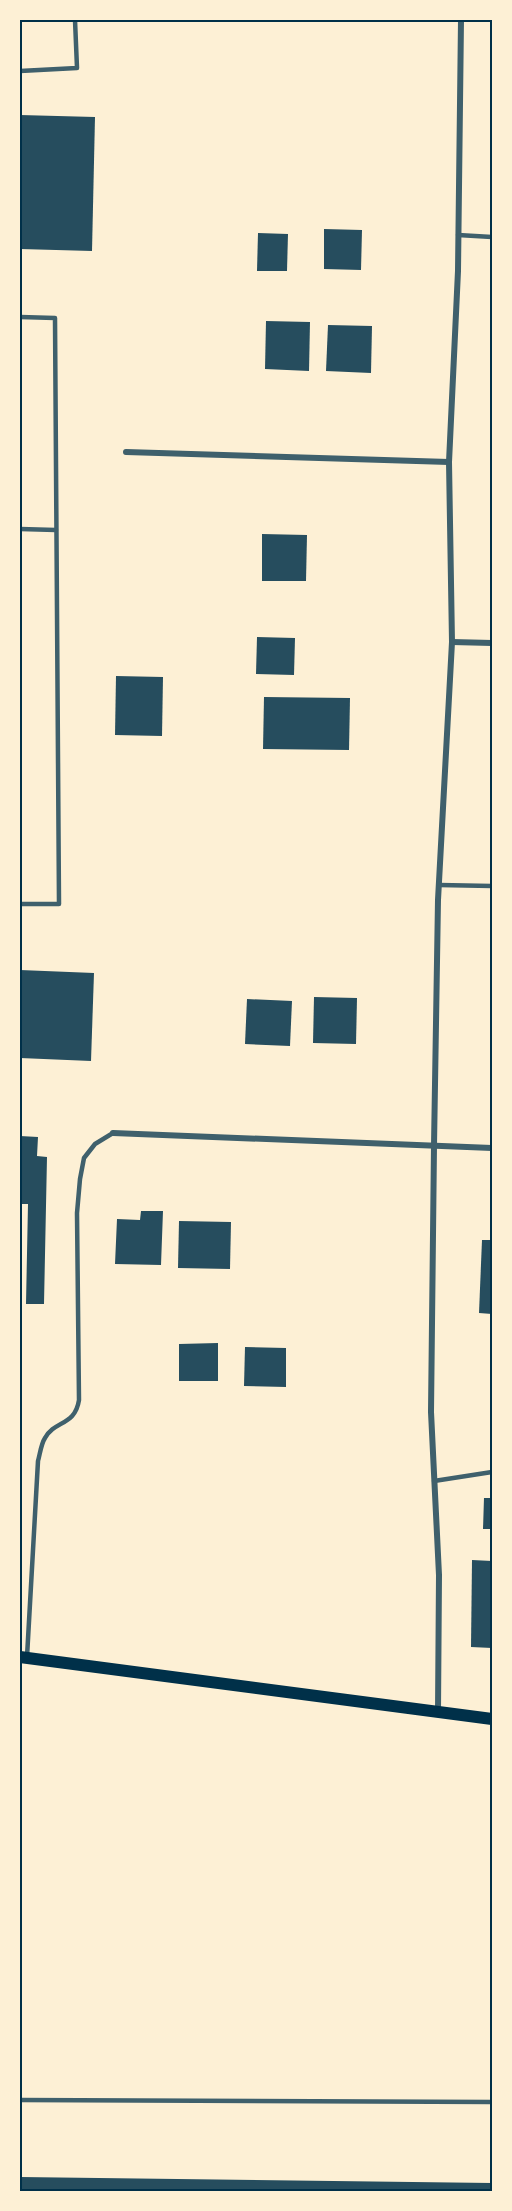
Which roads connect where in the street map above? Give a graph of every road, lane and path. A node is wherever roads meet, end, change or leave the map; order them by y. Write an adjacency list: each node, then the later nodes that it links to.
1 (75, 20): 3 (lane)
2 (461, 20): 4 (street)
3 (20, 70)
4 (458, 235): 5 (lane); 8 (street)
5 (492, 237)
6 (20, 317): 10 (lane)
7 (126, 452): 8 (street)
8 (449, 462): 11 (street)
9 (20, 528): 10 (lane)
10 (56, 530): 15 (lane)
11 (452, 642): 12 (street); 13 (street)
12 (492, 643)
13 (439, 885): 14 (lane); 17 (street)
14 (492, 886)
15 (20, 904)
16 (113, 1133): 17 (street); 21 (lane)
17 (434, 1146): 18 (street); 20 (street)
18 (492, 1148)
19 (492, 1472): 20 (lane)
20 (434, 1481): 22 (street)
21 (23, 1658): 22 (main road)
22 (438, 1711): 23 (main road)
23 (492, 1719)
24 (20, 2100): 25 (lane)
25 (492, 2102)

